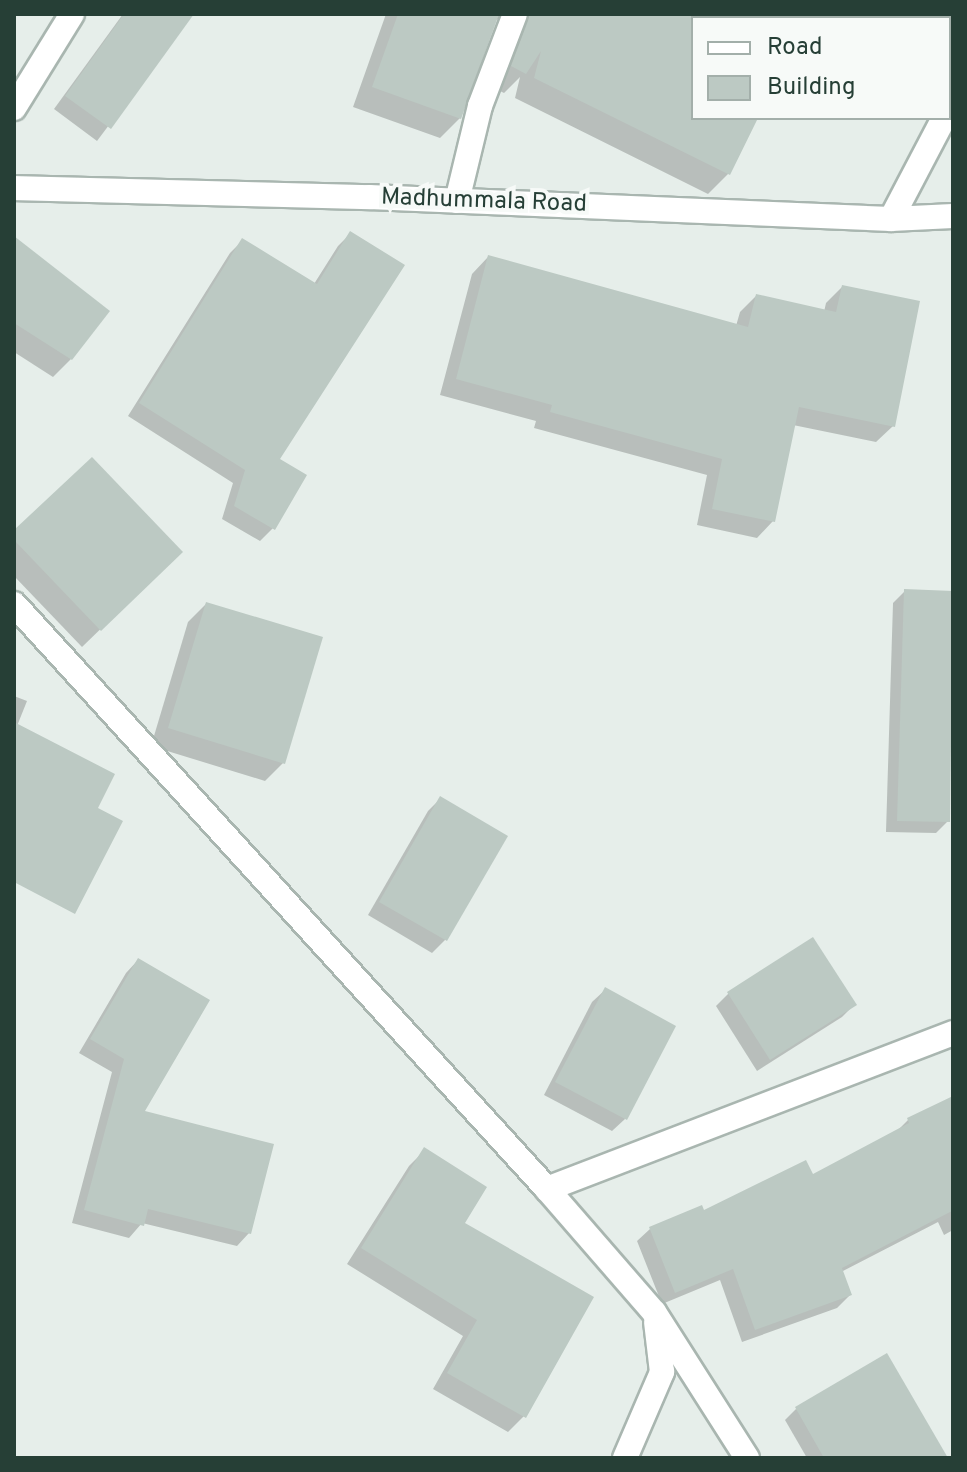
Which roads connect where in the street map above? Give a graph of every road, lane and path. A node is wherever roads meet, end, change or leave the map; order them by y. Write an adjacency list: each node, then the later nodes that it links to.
1 (72, 14): 3 (street)
2 (515, 14): 6 (street)
3 (14, 108)
4 (943, 120): 8 (street)
5 (14, 188): 6 (street, Madhummala Road)
6 (457, 201): 8 (street, Madhummala Road)
7 (953, 216): 8 (street, Madhummala Road)
8 (891, 219)
9 (14, 604): 11 (street)
10 (953, 1033): 11 (street)
11 (547, 1189): 12 (street)
12 (654, 1312): 13 (street); 14 (street)
13 (625, 1458)
14 (747, 1458)

